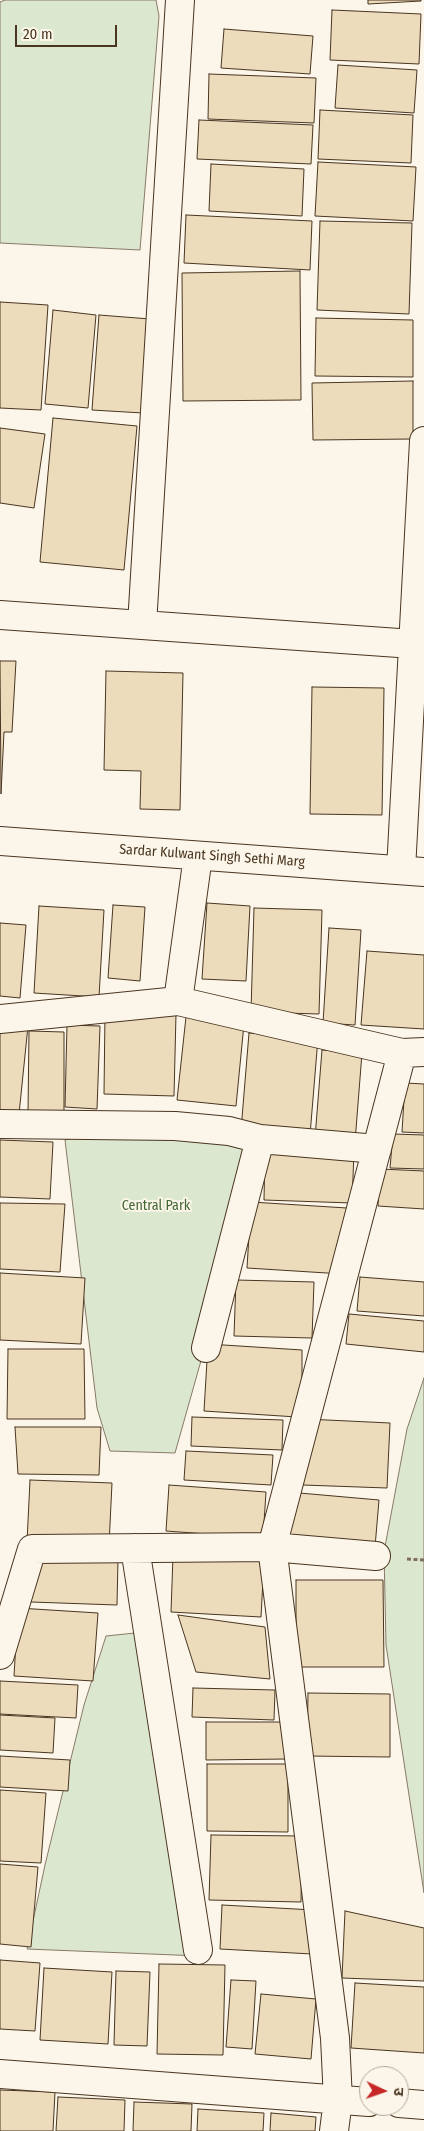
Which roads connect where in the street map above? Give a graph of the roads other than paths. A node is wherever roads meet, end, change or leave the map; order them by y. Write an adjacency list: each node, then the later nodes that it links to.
1 (180, 0): 4 (street)
2 (424, 441): 5 (street)
3 (0, 615): 4 (street)
4 (142, 625): 5 (street)
5 (413, 644): 8 (street)
6 (0, 841): 7 (street, Sardar Kulwant Singh Sethi Marg)
7 (198, 856): 8 (street, Sardar Kulwant Singh Sethi Marg); 9 (street)
8 (413, 871)
9 (178, 1001): 10 (street); 11 (street)
10 (0, 1019)
11 (413, 1052): 14 (street)
12 (0, 1124): 13 (street)
13 (260, 1139): 14 (street); 15 (street)
14 (377, 1149): 16 (street)
15 (206, 1348)
16 (272, 1547): 17 (street); 18 (street); 22 (street)
17 (135, 1548): 19 (street); 20 (street)
18 (376, 1556)
19 (0, 1656)
20 (198, 1950)
21 (0, 2074): 22 (street)
22 (338, 2100): 23 (street); 26 (street)
23 (359, 2101)
24 (409, 2104): 25 (street)
25 (424, 2105)
26 (334, 2131)

